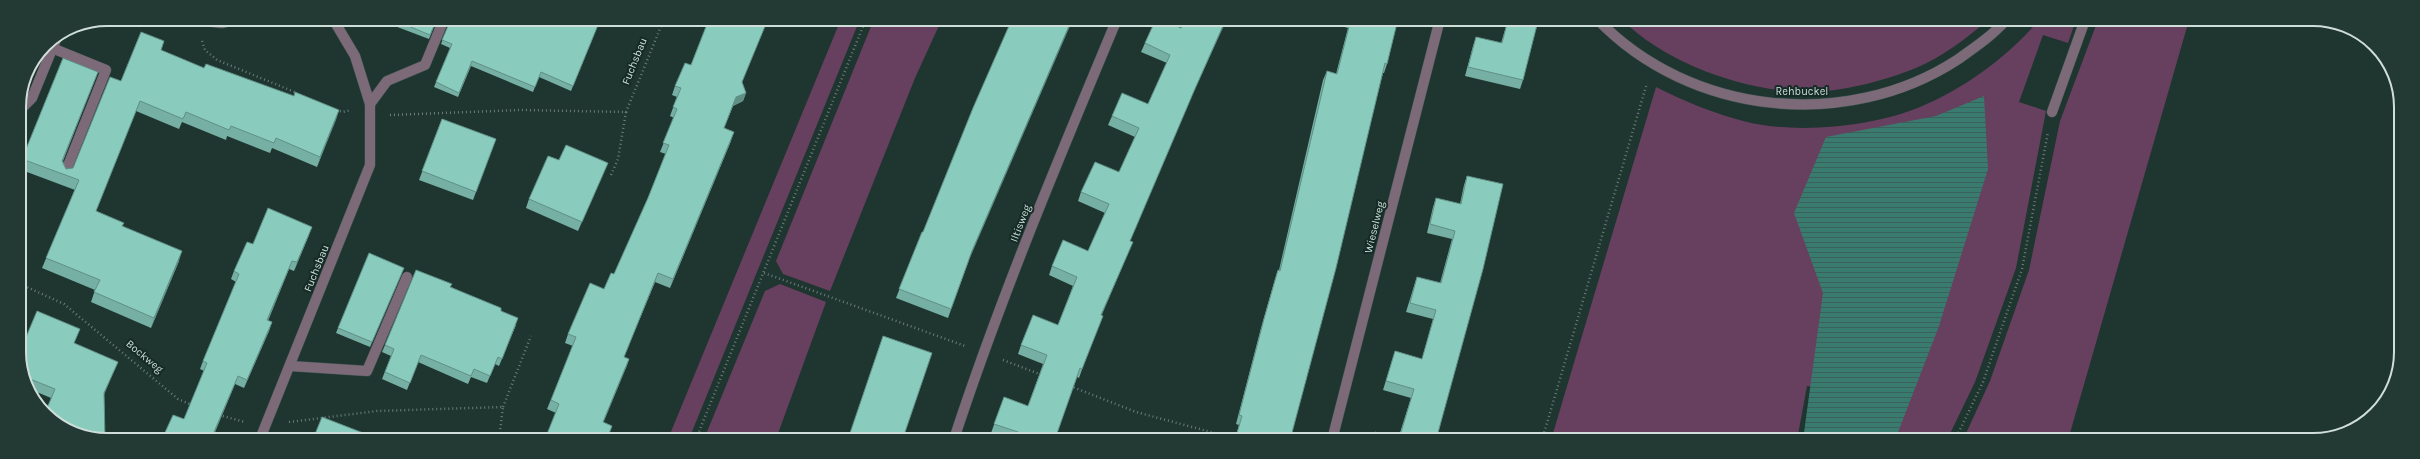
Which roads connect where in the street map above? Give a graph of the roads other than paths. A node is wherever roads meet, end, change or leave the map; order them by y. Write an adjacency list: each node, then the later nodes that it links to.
1 (337, 26): 10 (street, Fuchsbau)
2 (441, 26): 10 (street)
3 (1115, 26): 16 (street, Iltisweg)
4 (1438, 26): 17 (street, Wieselweg)
5 (1604, 26): 6 (street, Rehbuckel)
6 (1999, 26)
7 (2083, 26): 11 (street)
8 (52, 48): 9 (street); 12 (street)
9 (26, 104)
10 (370, 104): 14 (street, Fuchsbau)
11 (2052, 112)
12 (65, 172)
13 (407, 277): 14 (street)
14 (290, 366): 15 (street, Fuchsbau)
15 (262, 433)
16 (956, 433)
17 (1334, 433)

